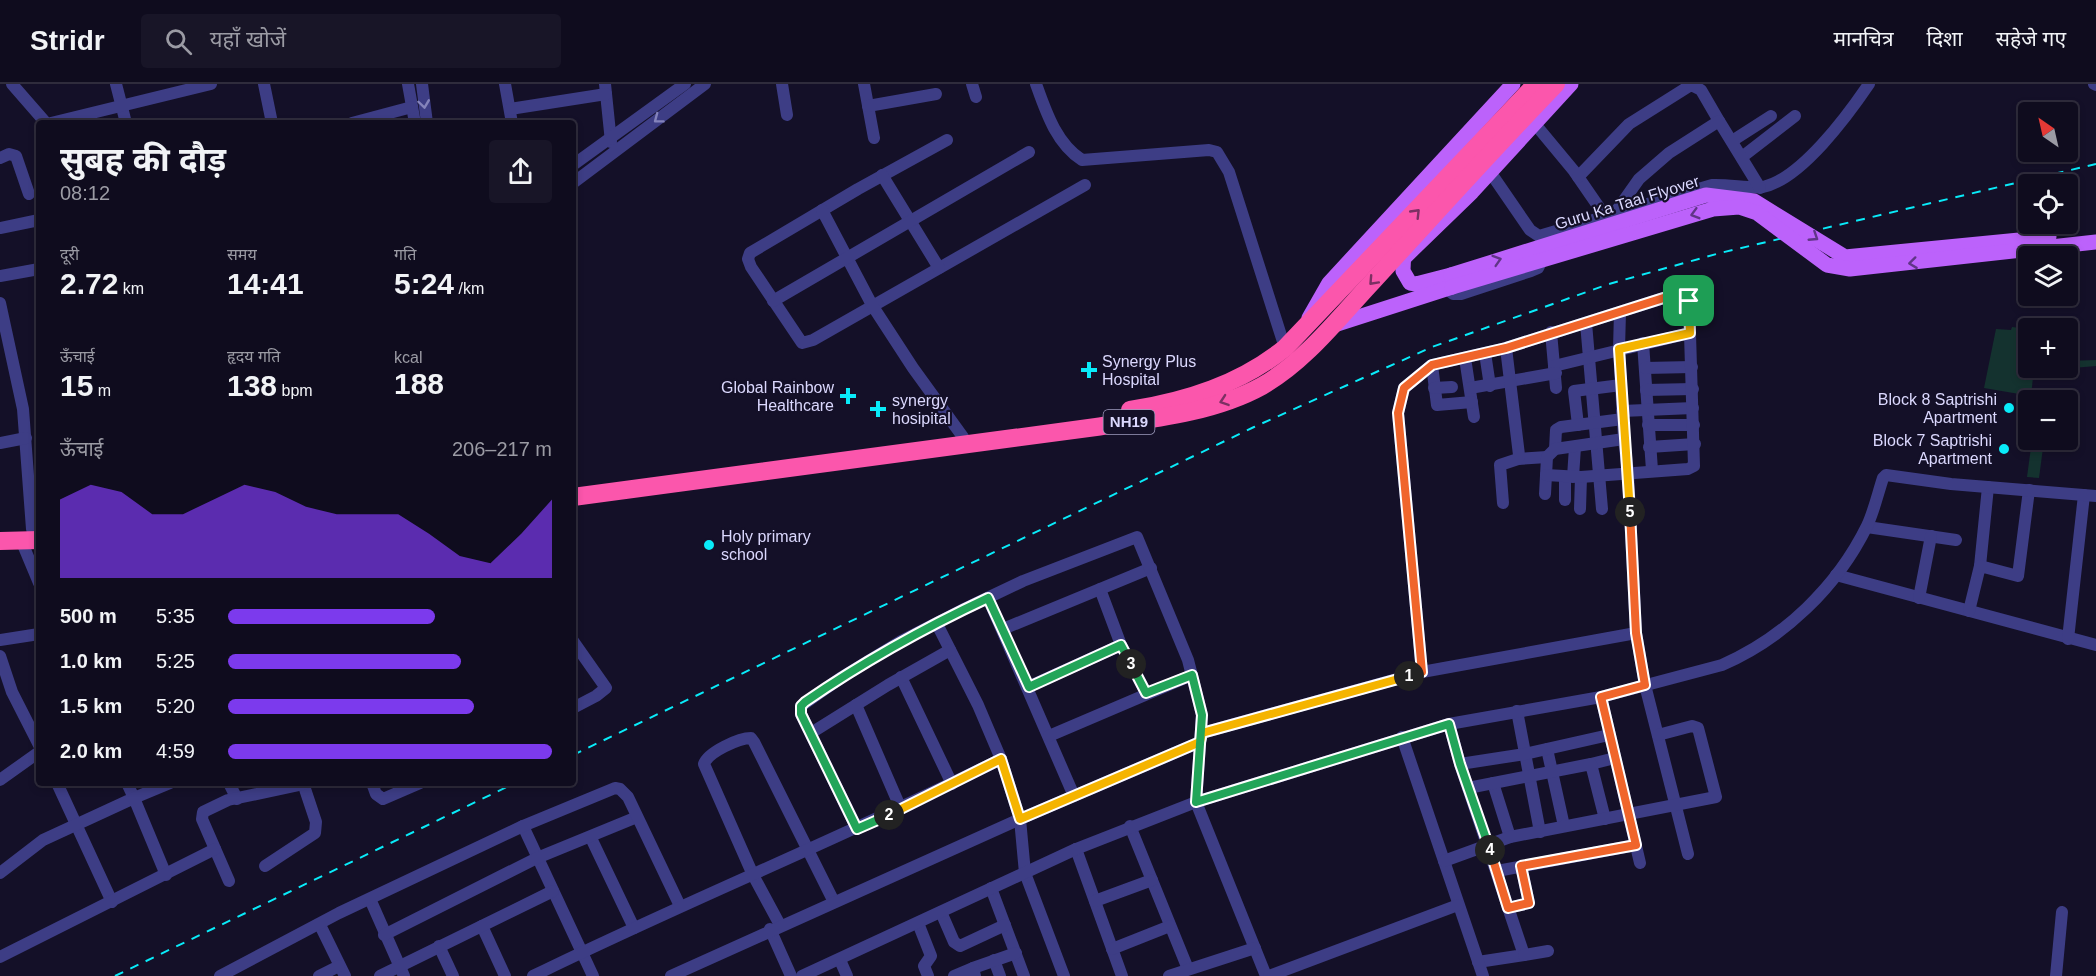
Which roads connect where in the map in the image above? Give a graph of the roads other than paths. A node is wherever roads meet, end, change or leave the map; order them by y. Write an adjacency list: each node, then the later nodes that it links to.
1 (12, 84): 29 (street)
2 (116, 84): 23 (street)
3 (212, 84): 23 (street)
4 (264, 84): 32 (street)
5 (408, 84): 24 (street)
6 (422, 84): 35 (street, one-way to 35)
7 (505, 84): 25 (street)
8 (685, 84): 39 (street)
9 (782, 84): 26 (street)
10 (864, 84): 22 (street)
11 (972, 84): 21 (street)
12 (1036, 84): 78 (street)
13 (1513, 84): 45 (main road)
14 (1536, 84): 45 (highway, NH19)
15 (1556, 84): 45 (highway, NH19)
16 (1571, 84): 38 (main road)
17 (1869, 84): 53 (street)
18 (701, 85): 44 (street, one-way to 44)
19 (605, 89): 25 (street); 39 (street)
20 (936, 94): 22 (street)
21 (976, 97)
22 (868, 106): 40 (street)
23 (122, 107): 30 (street); 31 (street)
24 (412, 107): 33 (street); 34 (street)
25 (510, 109): 36 (street)
26 (787, 115)
27 (1771, 116): 42 (street)
28 (1795, 116): 46 (street)
29 (43, 120)
30 (64, 120)
31 (125, 120)
32 (271, 120)
33 (363, 120)
34 (414, 120)
35 (427, 120)
36 (512, 120)
37 (1719, 121): 42 (street); 50 (street); 56 (street)
38 (1535, 124): 45 (main road); 50 (street)
39 (611, 137): 44 (street); 48 (street)
40 (874, 138)
41 (947, 140): 49 (street)
42 (1732, 141): 46 (street)
43 (1029, 152): 57 (street)
44 (613, 154): 51 (street)
45 (1478, 156): 61 (street); 63 (highway, NH19); 78 (highway, NH19)
46 (1742, 157): 53 (street)
47 (0, 158): 54 (street)
48 (576, 163)
49 (882, 175): 55 (street); 57 (street)
50 (1578, 177): 56 (street)
51 (576, 181)
52 (1085, 185): 65 (street)
53 (1760, 188): 56 (street)
54 (29, 194)
55 (822, 210): 64 (street); 69 (street)
56 (1610, 215): 61 (street)
57 (910, 220): 64 (street); 65 (street)
58 (36, 221): 59 (street)
59 (0, 228)
60 (2096, 232): 63 (main road, Guru Ka Taal Flyover, one-way to 60, bridge)
61 (1539, 236): 68 (street)
62 (2096, 242): 68 (main road, Guru Ka Taal Flyover, one-way to 68, bridge)
63 (1404, 253): 74 (highway, NH19, one-way to 74)
64 (847, 258): 69 (street); 71 (street)
65 (939, 268): 71 (street)
66 (36, 270): 67 (street)
67 (0, 276)
68 (1449, 288): 74 (main road, Guru Ka Taal Flyover)
69 (773, 301): 71 (street)
70 (0, 303): 108 (street)
71 (872, 305): 107 (street)
72 (1620, 312): 73 (street); 76 (street); 80 (street)
73 (1586, 322): 75 (street); 82 (street)
74 (1334, 325): 127 (highway, NH19, one-way to 127)
75 (1551, 332): 79 (street); 87 (street)
76 (1690, 333): 77 (street); 85 (street)
77 (1643, 343): 80 (street); 86 (street)
78 (1285, 348): 107 (highway, NH19)
79 (1506, 348): 81 (street); 88 (street)
80 (1619, 349): 82 (street); 89 (street)
81 (1485, 353): 83 (street); 90 (street)
82 (1589, 357): 87 (street); 95 (street)
83 (1465, 358): 84 (street); 93 (street)
84 (1432, 365): 92 (street); 157 (street)
85 (1692, 367): 86 (street); 96 (street)
86 (1645, 368): 97 (street)
87 (1555, 370): 88 (street); 94 (street)
88 (1512, 382): 90 (street); 116 (street)
89 (1621, 385): 95 (street); 101 (street)
90 (1490, 386): 93 (street)
91 (1452, 387): 92 (street)
92 (1434, 388): 98 (street)
93 (1470, 388): 98 (street)
94 (1556, 388)
95 (1592, 389): 103 (street); 104 (street)
96 (1693, 389): 97 (street); 99 (street)
97 (1646, 390): 100 (street)
98 (1472, 402): 102 (street)
99 (1693, 408): 100 (street); 106 (street)
100 (1647, 410): 101 (street); 105 (street)
101 (1622, 415): 103 (street); 109 (street)
102 (1474, 417)
103 (1594, 423): 104 (street); 111 (street)
104 (1578, 425): 115 (street)
105 (1648, 425): 106 (street); 114 (street)
106 (1694, 425): 112 (street)
107 (963, 437): 123 (highway, NH19)
108 (26, 438): 110 (street); 134 (street)
109 (1624, 440): 111 (street); 118 (street)
110 (0, 443)
111 (1596, 444): 113 (street); 120 (street)
112 (1695, 444): 114 (street); 117 (street)
113 (1575, 447): 115 (street); 121 (street)
114 (1649, 447): 117 (street)
115 (1551, 453): 116 (street); 119 (street)
116 (1518, 459): 129 (street)
117 (1652, 470): 118 (street)
118 (1628, 473): 120 (street); 148 (street)
119 (1546, 475): 121 (street); 125 (street)
120 (1599, 475): 121 (street); 131 (street)
121 (1573, 477): 128 (street); 130 (street)
122 (1988, 487): 124 (street); 132 (street); 139 (street)
123 (576, 488)
124 (2029, 490): 126 (street); 139 (street)
125 (1545, 494)
126 (2090, 495): 151 (street)
127 (576, 497)
128 (1564, 500)
129 (1503, 503)
130 (1580, 509)
131 (1602, 509)
132 (1867, 527): 135 (street); 141 (street)
133 (0, 530): 134 (highway)
134 (33, 535): 137 (highway); 138 (street)
135 (1931, 536): 136 (street); 144 (street)
136 (1956, 540)
137 (0, 541)
138 (36, 560)
139 (1980, 566): 145 (street)
140 (1151, 568): 142 (street); 143 (street); 158 (street)
141 (1836, 575): 144 (street); 160 (street)
142 (1100, 589): 147 (street); 153 (street)
143 (988, 598): 146 (street); 147 (street)
144 (1920, 598): 145 (street)
145 (1969, 611): 151 (street)
146 (937, 624): 155 (street); 170 (street)
147 (1003, 629): 161 (street)
148 (1636, 633): 157 (street); 160 (street)
149 (36, 634): 150 (street)
150 (0, 639)
151 (2068, 639): 154 (street)
152 (576, 644): 167 (street)
153 (1121, 645): 161 (street); 163 (street)
154 (2096, 645)
155 (950, 650): 159 (street); 181 (street)
156 (0, 656): 162 (street)
157 (1422, 672): 175 (street)
158 (1192, 675): 163 (street); 175 (street)
159 (902, 677): 166 (street); 189 (street)
160 (1645, 685): 164 (street); 172 (street)
161 (1029, 687): 173 (street)
162 (12, 692): 165 (street); 176 (street)
163 (1146, 693): 173 (street)
164 (1601, 697): 168 (street); 171 (street)
165 (0, 700)
166 (856, 705): 170 (street); 205 (street)
167 (576, 706)
168 (1517, 711): 169 (street); 179 (street)
169 (1449, 724): 174 (street); 183 (street)
170 (811, 733): 214 (street)
171 (1609, 735): 177 (street); 180 (street)
172 (1658, 735): 204 (street); 204 (street)
173 (1049, 736): 200 (street)
174 (1402, 737): 203 (street); 225 (street)
175 (1201, 738): 200 (street); 203 (street)
176 (36, 739)
177 (1548, 749): 179 (street); 185 (street)
178 (36, 754): 187 (street)
179 (1524, 754): 183 (street); 186 (street)
180 (1615, 758): 184 (street); 206 (street)
181 (1001, 759): 189 (street); 208 (street)
182 (36, 764): 199 (street)
183 (1460, 764): 198 (street)
184 (1591, 764): 185 (street); 209 (street)
185 (1552, 772): 186 (street); 213 (street)
186 (1529, 777): 188 (street); 215 (street)
187 (0, 780)
188 (1493, 783): 198 (street); 216 (street)
189 (952, 784): 205 (street)
190 (58, 786): 210 (street)
191 (128, 786): 201 (street)
192 (163, 786): 201 (street)
193 (230, 786): 202 (street)
194 (294, 786): 202 (street)
195 (304, 786): 227 (street)
196 (373, 786): 197 (street)
197 (413, 786)
198 (1468, 788): 218 (street)
199 (0, 789)
200 (1074, 796): 208 (street)
201 (134, 798): 210 (street); 232 (street)
202 (237, 799): 220 (street)
203 (1196, 802): 212 (street); 256 (street)
204 (1676, 807): 206 (street); 223 (street)
205 (901, 809): 214 (street)
206 (1629, 815): 209 (street); 219 (street)
207 (638, 817): 211 (street); 217 (street); 243 (street)
208 (1020, 819): 231 (street); 241 (street)
209 (1605, 819): 213 (street)
210 (76, 824): 230 (street); 240 (street)
211 (523, 826): 224 (street); 238 (street)
212 (1130, 826): 221 (street); 234 (street)
213 (1564, 826): 215 (street)
214 (857, 829): 222 (street)
215 (1540, 832): 216 (street)
216 (1510, 837): 218 (street)
217 (591, 838): 224 (street); 253 (street)
218 (1488, 843): 225 (street); 229 (street)
219 (1636, 845): 226 (street); 228 (street)
220 (215, 849): 232 (street); 235 (street)
221 (1076, 849): 231 (street); 239 (street)
222 (807, 851): 233 (street); 233 (street); 241 (street)
223 (1688, 854)
224 (537, 858): 237 (street); 254 (street)
225 (1444, 861): 242 (street)
226 (1640, 863)
227 (265, 866)
228 (1521, 866): 229 (street); 244 (street)
229 (1497, 871): 244 (street)
230 (0, 873)
231 (1025, 873): 236 (street); 285 (street)
232 (166, 875): 240 (street)
233 (753, 875): 243 (street); 252 (street)
234 (1152, 880): 239 (street); 251 (street)
235 (229, 881)
236 (991, 888): 245 (street); 249 (street)
237 (553, 891): 250 (street); 259 (street)
238 (370, 899): 248 (street); 254 (street)
239 (1095, 901): 257 (street)
240 (112, 902): 262 (street)
241 (834, 902): 252 (street)
242 (1458, 905): 265 (street); 288 (street)
243 (680, 906): 253 (street)
244 (1508, 908): 261 (street)
245 (941, 912): 247 (street); 249 (street)
246 (2062, 912): 290 (street)
247 (918, 923): 263 (street); 281 (street)
248 (320, 925): 267 (street); 270 (street)
249 (1005, 925): 260 (street)
250 (483, 926): 255 (street); 274 (street)
251 (1170, 926): 257 (street); 266 (street)
252 (775, 927): 277 (street); 278 (street)
253 (634, 928): 259 (street)
254 (384, 935): 268 (street)
255 (438, 946): 268 (street); 273 (street)
256 (1255, 948): 266 (street); 288 (street)
257 (1112, 949): 286 (street)
258 (1548, 951): 261 (street)
259 (582, 952): 275 (street); 276 (street)
260 (1016, 953): 264 (street); 284 (street)
261 (1524, 955): 265 (street)
262 (0, 957)
263 (840, 960): 279 (street); 280 (street)
264 (994, 960): 269 (street); 283 (street)
265 (1478, 962): 289 (street)
266 (1188, 969): 287 (street)
267 (342, 971): 271 (street)
268 (401, 971): 272 (street)
269 (974, 972): 282 (street)
270 (220, 976)
271 (319, 976)
272 (380, 976)
273 (453, 976)
274 (505, 976)
275 (533, 976)
276 (593, 976)
277 (671, 976)
278 (791, 976)
279 (803, 976)
280 (847, 976)
281 (928, 976)
282 (954, 976)
283 (1000, 976)
284 (1024, 976)
285 (1064, 976)
286 (1122, 976)
287 (1169, 976)
288 (1268, 976)
289 (1483, 976)
290 (2056, 976)

